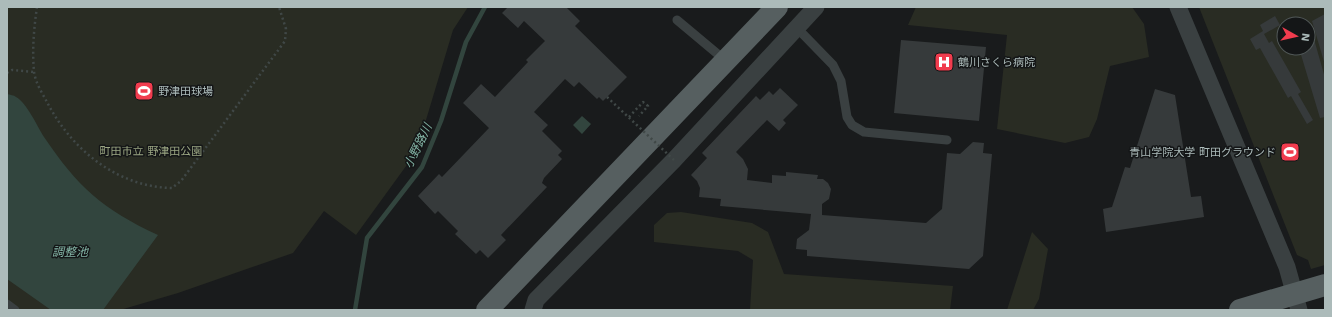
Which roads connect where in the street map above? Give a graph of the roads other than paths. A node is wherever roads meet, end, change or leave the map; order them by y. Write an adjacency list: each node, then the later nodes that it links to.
1 (777, 7): 6 (main road)
2 (816, 7): 5 (street)
3 (1179, 7): 9 (street)
4 (677, 20): 6 (lane)
5 (797, 28): 7 (lane); 13 (street)
6 (726, 61): 12 (main road)
7 (947, 140)
8 (1325, 285): 9 (main road)
9 (1297, 302): 14 (main road)
10 (7, 304): 11 (lane)
11 (15, 310)
12 (487, 310)
13 (533, 310)
14 (1240, 310)

